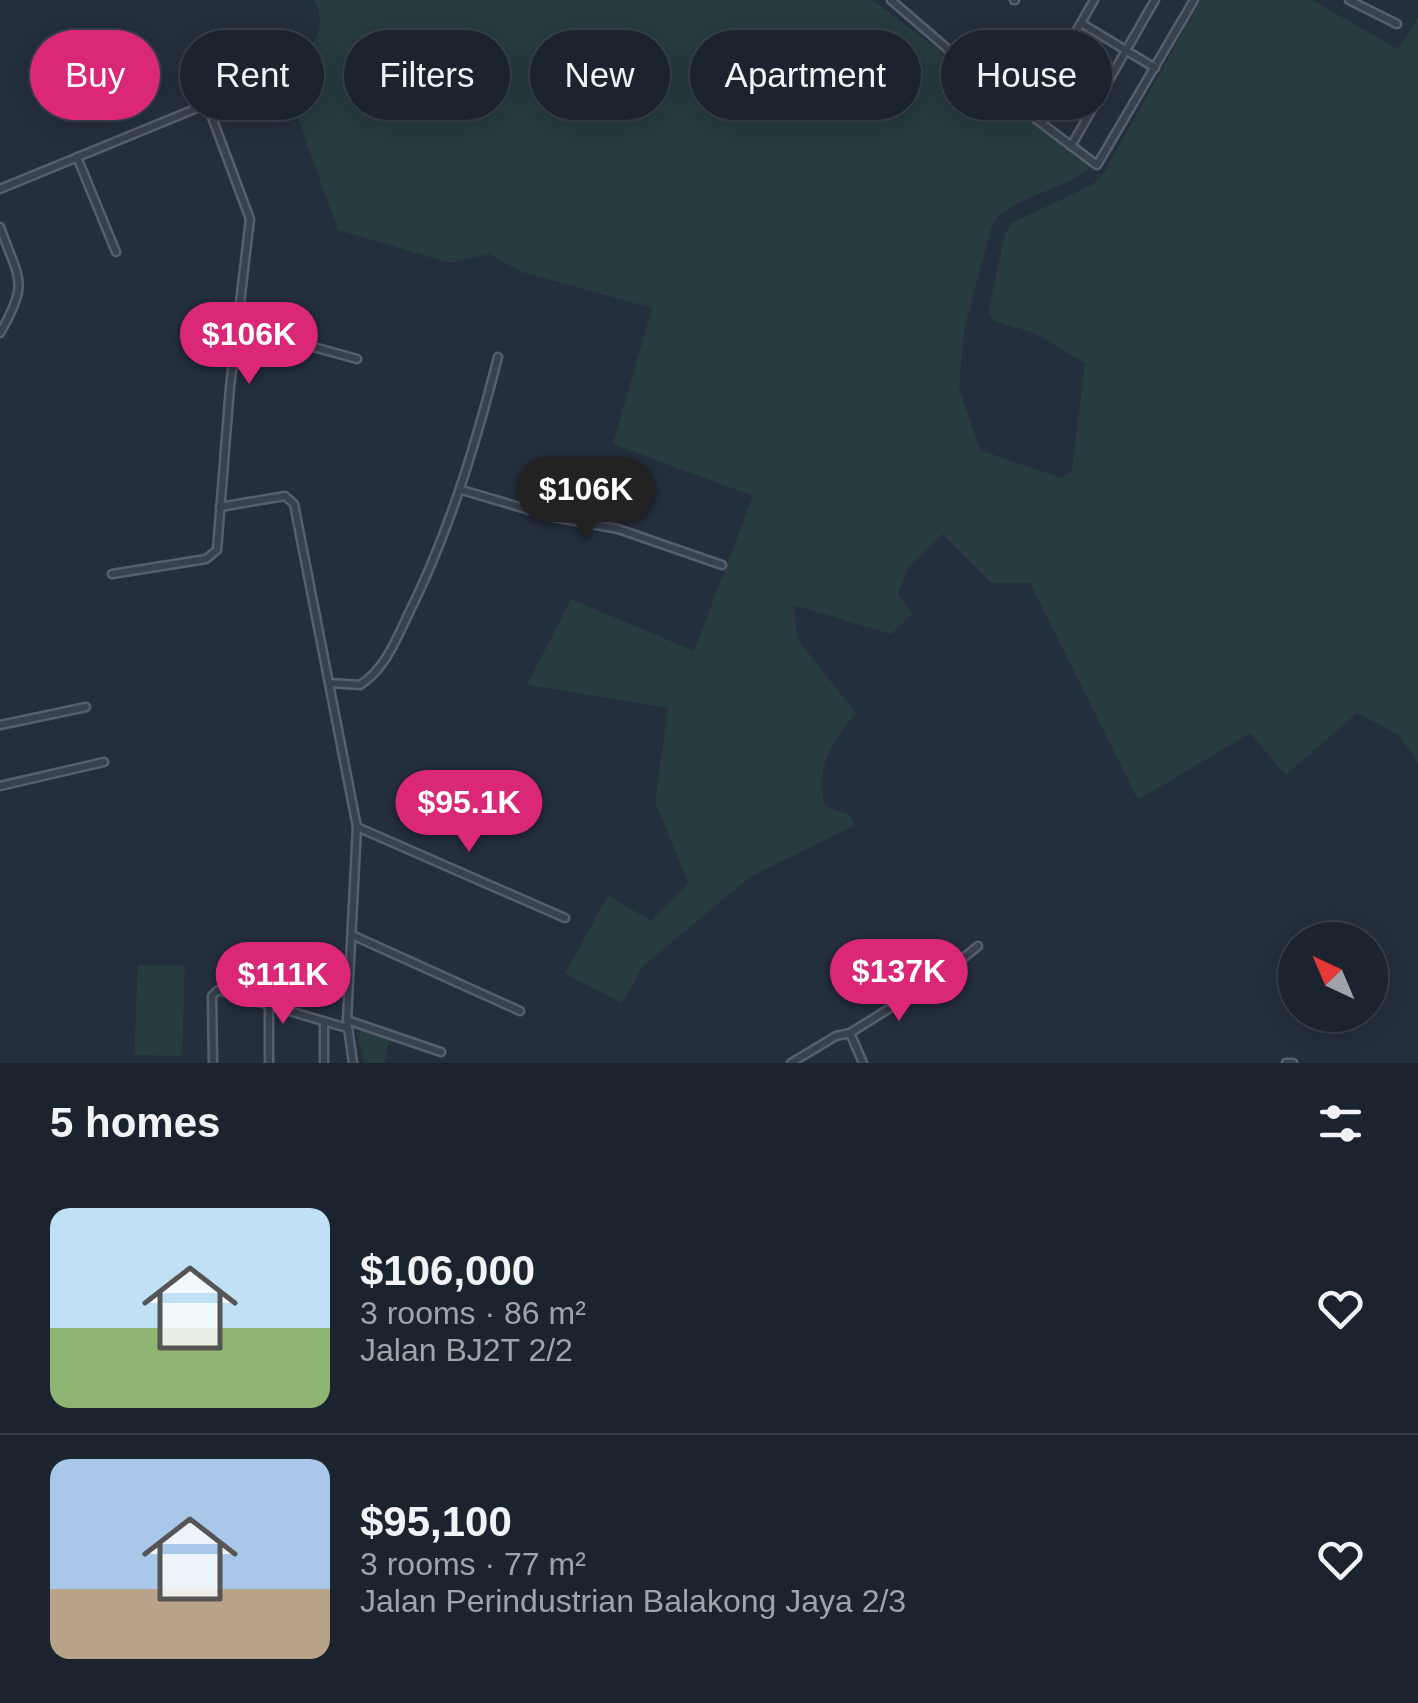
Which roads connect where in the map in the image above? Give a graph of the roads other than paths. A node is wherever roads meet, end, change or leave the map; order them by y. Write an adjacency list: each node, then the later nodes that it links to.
1 (1094, 0): 6 (street)
2 (1155, 0): 10 (street)
3 (1194, 0): 11 (street)
4 (1348, 0): 7 (street)
5 (892, 1): 9 (street)
6 (1081, 23): 8 (street); 10 (street)
7 (1397, 24)
8 (1077, 30)
9 (941, 43)
10 (1126, 50): 11 (street); 15 (street)
11 (1154, 68): 15 (street)
12 (180, 115): 16 (street)
13 (213, 120): 20 (street)
14 (1037, 120): 15 (street)
15 (1071, 146)
16 (77, 158): 17 (street); 19 (street)
17 (0, 189)
18 (0, 227): 21 (street)
19 (116, 252)
20 (238, 326): 23 (street); 25 (street)
21 (0, 333)
22 (498, 357): 24 (street)
23 (357, 358)
24 (462, 490): 26 (street); 28 (street)
25 (220, 507): 27 (street); 28 (street)
26 (722, 566)
27 (112, 574)
28 (329, 683): 33 (street)
29 (86, 707): 30 (street)
30 (0, 724)
31 (104, 762): 32 (street)
32 (0, 786)
33 (357, 827): 34 (street); 35 (street)
34 (565, 918)
35 (352, 935): 38 (street); 40 (street)
36 (978, 946): 41 (street)
37 (269, 1004): 39 (street); 43 (street); 44 (street)
38 (520, 1011)
39 (324, 1022): 40 (street); 45 (street)
40 (347, 1024): 42 (street); 46 (street)
41 (850, 1034): 47 (street); 48 (street)
42 (441, 1052)
43 (213, 1063)
44 (269, 1063)
45 (324, 1063)
46 (352, 1063)
47 (791, 1063)
48 (863, 1063)

